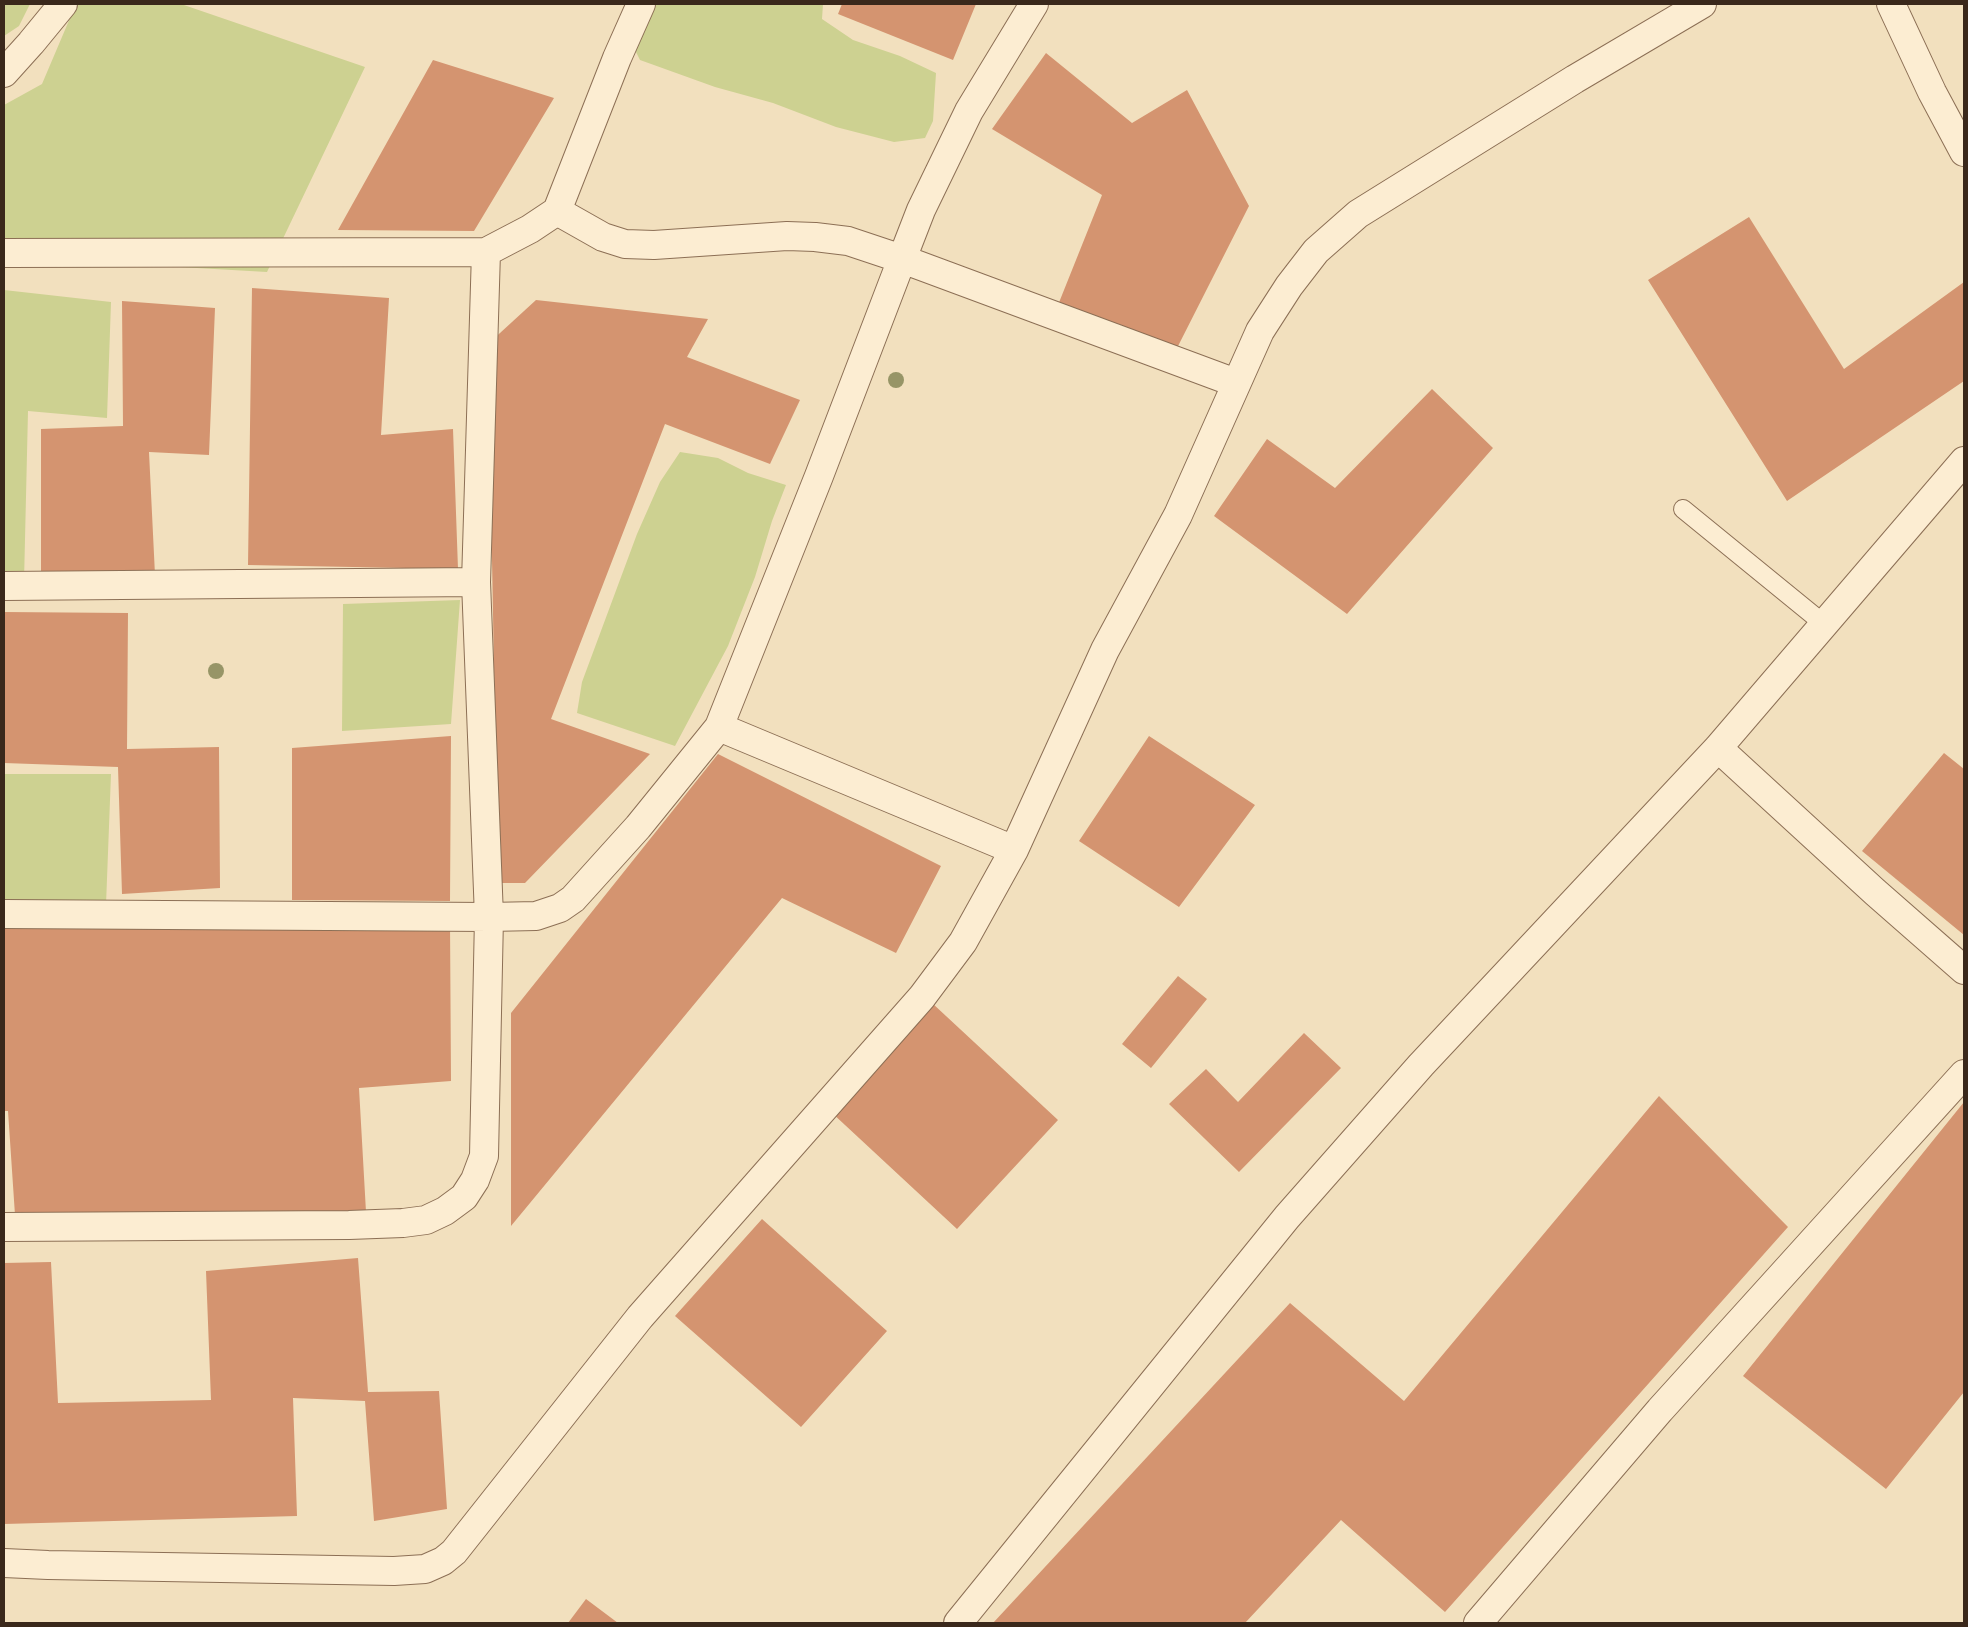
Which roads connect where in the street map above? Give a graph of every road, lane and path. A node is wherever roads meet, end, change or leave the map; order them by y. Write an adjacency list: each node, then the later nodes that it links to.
1 (63, 4): 6 (street)
2 (641, 4): 8 (street)
3 (1034, 4): 11 (street)
4 (1702, 4): 12 (street)
5 (1891, 4): 7 (street)
6 (4, 73)
7 (1964, 152)
8 (556, 211): 9 (street); 11 (street)
9 (486, 252): 10 (street); 15 (street)
10 (4, 253)
11 (902, 259): 12 (street); 18 (street)
12 (1236, 383): 20 (street)
13 (1964, 460): 17 (street)
14 (1683, 509): 17 (lane)
15 (476, 582): 16 (street); 22 (street)
16 (4, 586)
17 (1824, 624): 19 (street)
18 (719, 727): 20 (street); 22 (street)
19 (1718, 748): 23 (street); 27 (street)
20 (1014, 850): 26 (street)
21 (4, 914): 22 (street)
22 (489, 916): 25 (street)
23 (1964, 970)
24 (1964, 1074): 28 (street)
25 (4, 1227)
26 (4, 1563)
27 (958, 1623)
28 (1478, 1623)

